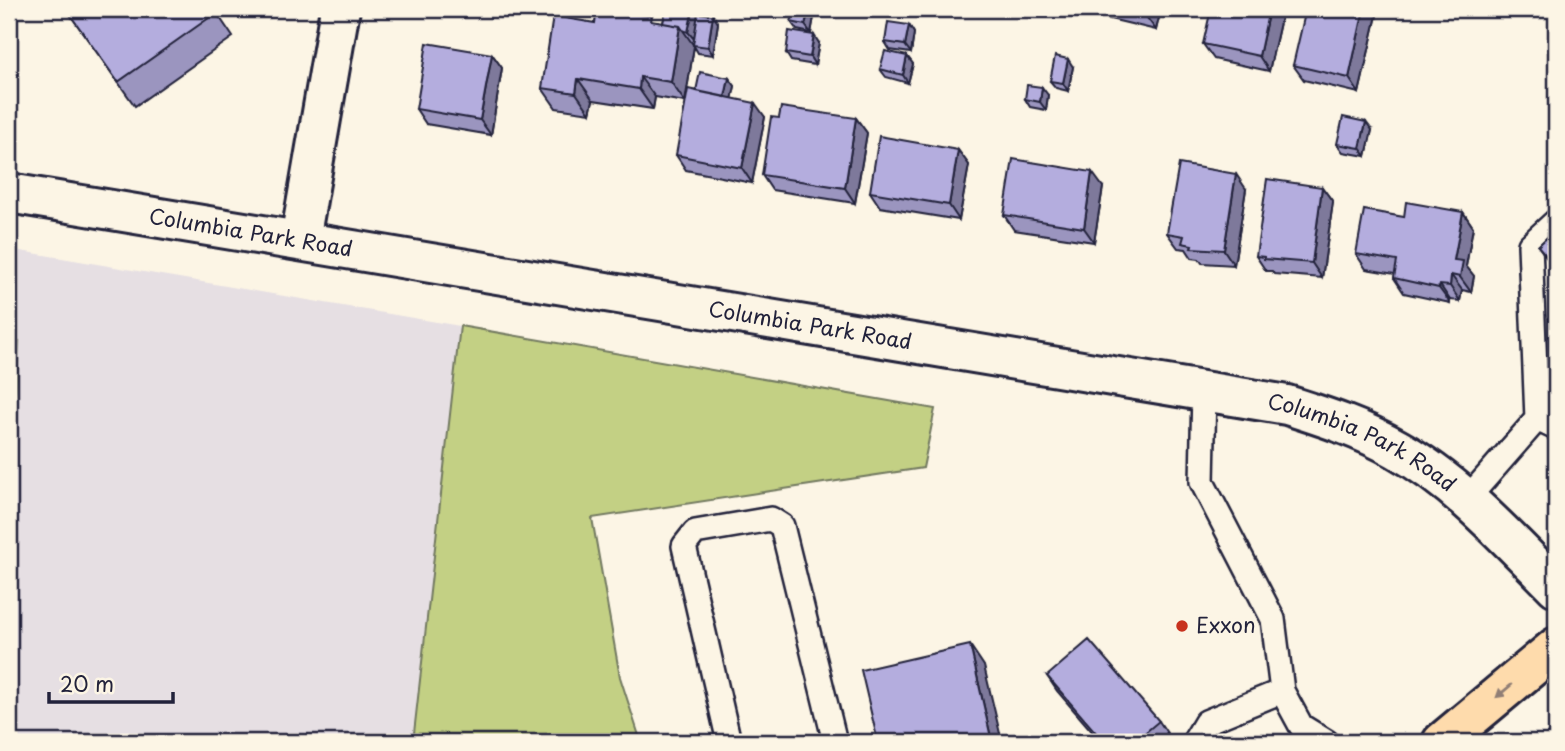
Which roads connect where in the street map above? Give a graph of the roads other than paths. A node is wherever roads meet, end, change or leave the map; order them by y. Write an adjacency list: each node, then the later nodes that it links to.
1 (340, 9): 4 (street)
2 (9, 193): 4 (street, Columbia Park Road)
3 (1556, 221): 7 (lane)
4 (300, 240): 5 (street, Columbia Park Road)
5 (1204, 390): 8 (street, Columbia Park Road); 11 (lane)
6 (1556, 398): 7 (lane)
7 (1547, 423): 8 (lane)
8 (1466, 499): 9 (street, Columbia Park Road)
9 (1556, 587)
10 (1556, 647): 16 (main road, one-way to 16)
11 (1282, 691): 14 (lane); 15 (lane)
12 (729, 742): 13 (lane)
13 (835, 742)
14 (1194, 742)
15 (1327, 742)
16 (1442, 742)

